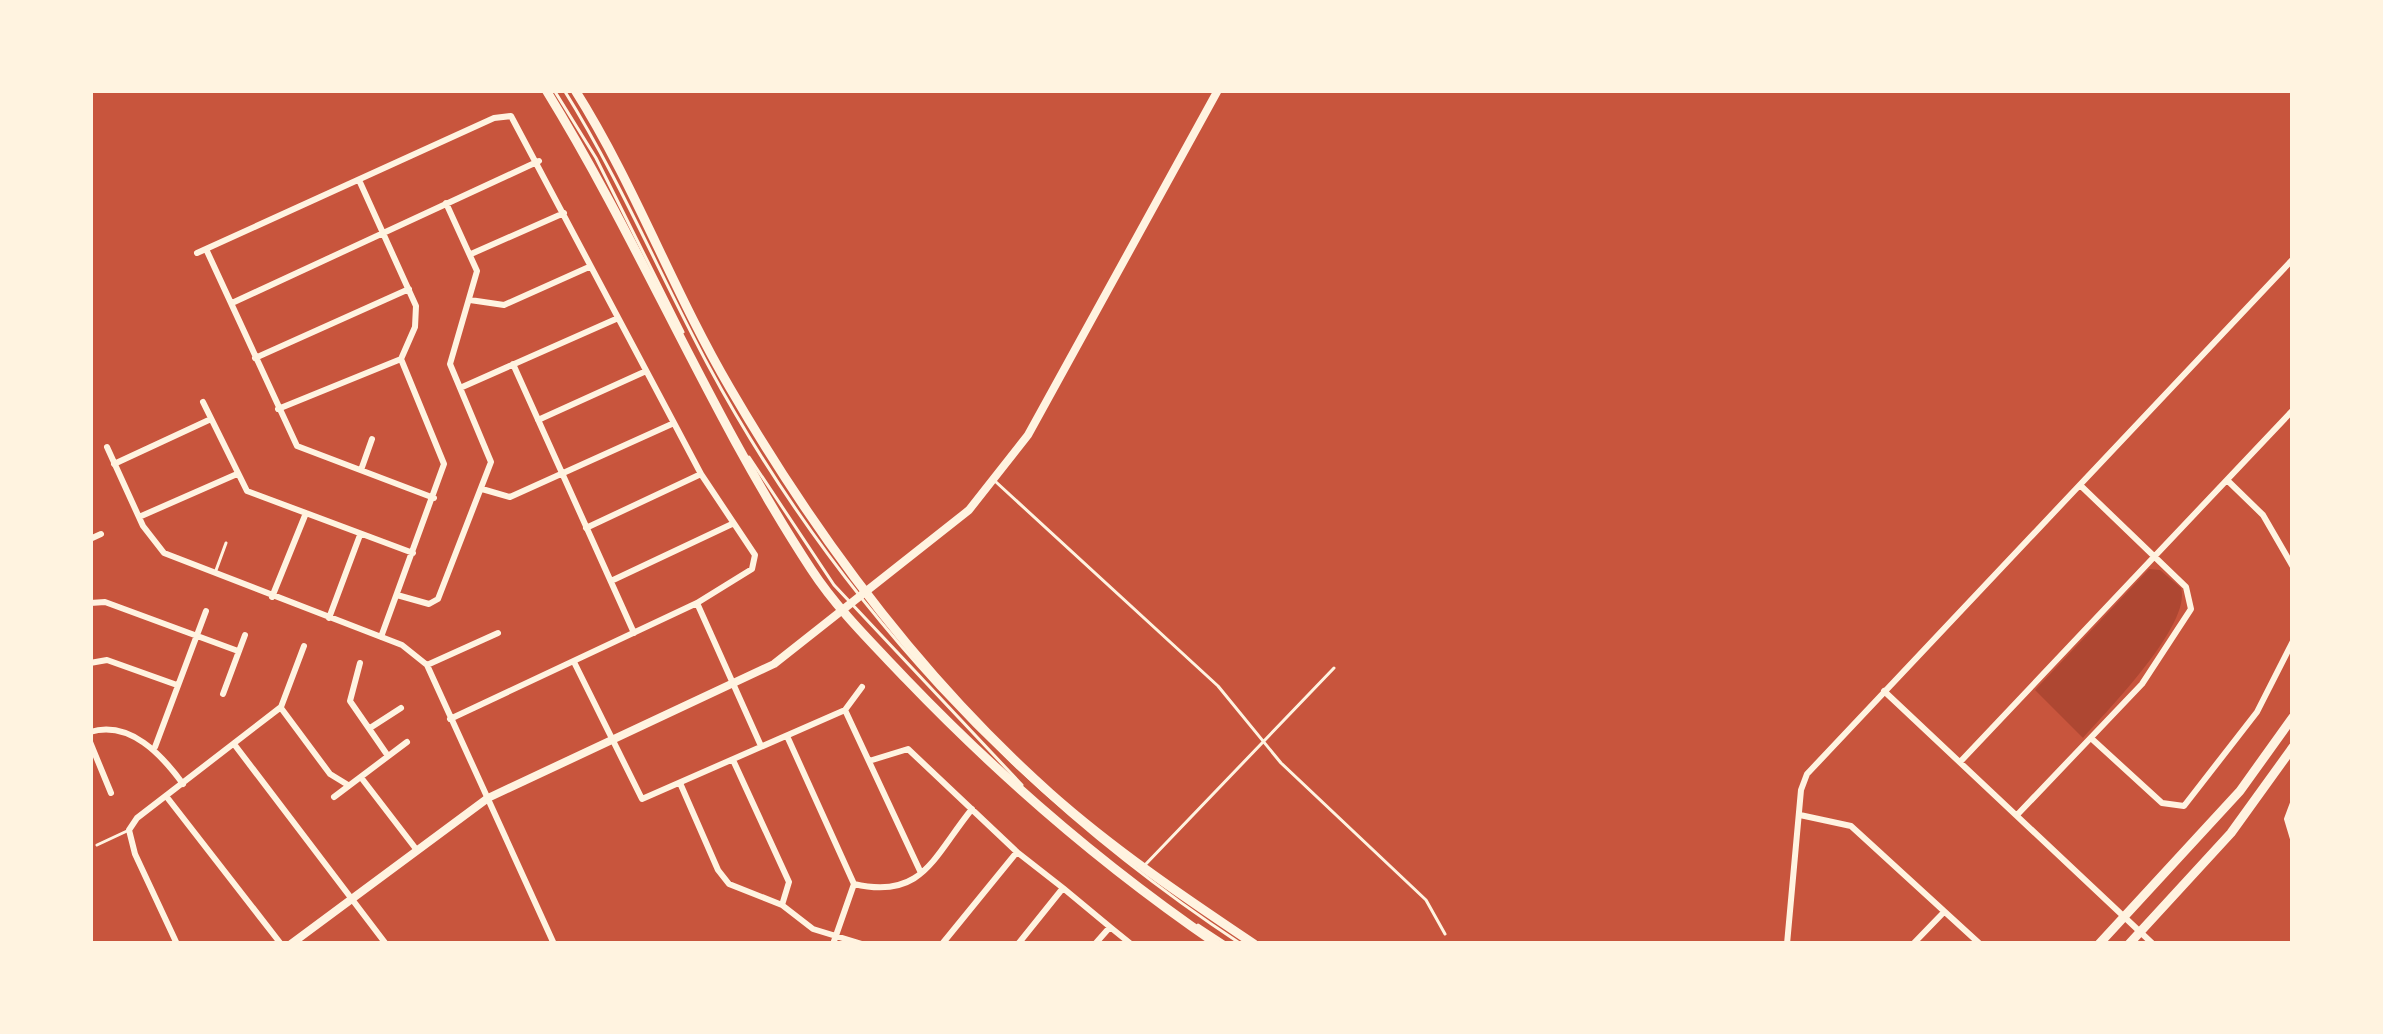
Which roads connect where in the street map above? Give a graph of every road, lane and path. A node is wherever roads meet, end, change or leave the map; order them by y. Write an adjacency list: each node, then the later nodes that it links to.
1 (550, 90): 57 (main road)
2 (564, 90): 57 (lane)
3 (575, 90): 57 (main road)
4 (1218, 90): 38 (street)
5 (539, 161): 6 (street); 7 (street); 8 (street)
6 (359, 180): 9 (street); 10 (street)
7 (446, 203): 9 (street); 12 (street)
8 (564, 214): 12 (street); 14 (street)
9 (383, 235): 15 (street); 17 (street)
10 (206, 249): 11 (street); 17 (street)
11 (197, 254)
12 (471, 254): 16 (street)
13 (2293, 259): 39 (street)
14 (590, 266): 16 (street); 18 (street)
15 (409, 289): 19 (street); 20 (street)
16 (470, 300): 23 (street)
17 (231, 304): 19 (street)
18 (617, 318): 21 (street); 22 (street)
19 (255, 358): 25 (street)
20 (400, 358): 25 (street); 41 (street)
21 (513, 364): 23 (street); 28 (street)
22 (645, 372): 28 (street); 29 (street)
23 (460, 388): 40 (street)
24 (203, 402): 27 (street)
25 (278, 409): 33 (street)
26 (2293, 410): 37 (street)
27 (211, 419): 32 (street); 35 (street)
28 (538, 420): 34 (street)
29 (674, 423): 34 (street); 36 (street)
30 (372, 439): 33 (street)
31 (107, 447): 32 (street)
32 (114, 464): 43 (street)
33 (361, 470): 41 (street)
34 (562, 473): 40 (street); 45 (street)
35 (236, 474): 42 (street); 43 (street)
36 (701, 474): 44 (street); 45 (street)
37 (2227, 479): 51 (street); 52 (street)
38 (995, 481): 57 (street); 92 (lane)
39 (2079, 484): 51 (street); 78 (street)
40 (482, 489): 55 (street)
41 (434, 498): 50 (street)
42 (306, 513): 47 (street); 56 (street)
43 (139, 517): 53 (street)
44 (734, 523): 54 (street); 58 (street)
45 (586, 528): 54 (street)
46 (100, 534): 48 (street)
47 (360, 535): 50 (street); 61 (street)
48 (90, 538)
49 (226, 543): 53 (lane)
50 (413, 554): 55 (street)
51 (2152, 557): 89 (street); 100 (street)
52 (2293, 567)
53 (214, 575): 56 (street)
54 (611, 581): 63 (street)
55 (397, 595): 66 (street)
56 (272, 597): 61 (street)
57 (852, 599): 75 (street); 118 (main road); 140 (main road); 141 (lane); 142 (lane)
58 (697, 603): 63 (street); 75 (street)
59 (90, 604): 65 (street)
60 (206, 611): 65 (street)
61 (328, 618): 66 (street)
62 (498, 633): 73 (street)
63 (634, 633): 70 (street)
64 (244, 635): 69 (street)
65 (196, 636): 69 (street); 76 (street)
66 (381, 637): 73 (street)
67 (2293, 641): 89 (street)
68 (304, 646): 80 (street)
69 (238, 651): 79 (street)
70 (574, 662): 84 (street); 88 (street)
71 (90, 663): 76 (street)
72 (360, 663): 85 (street)
73 (427, 665): 84 (street)
74 (1334, 668): 92 (lane)
75 (737, 684): 88 (street); 94 (street)
76 (177, 686): 95 (street)
77 (862, 687): 82 (street)
78 (1884, 691): 100 (street); 111 (street)
79 (223, 694)
80 (280, 707): 93 (street); 104 (street)
81 (401, 708): 85 (street)
82 (845, 710): 87 (street); 99 (street)
83 (2293, 718): 125 (main road)
84 (450, 719): 108 (street)
85 (370, 728): 97 (street)
86 (90, 732): 95 (street)
87 (787, 736): 94 (street); 120 (street)
88 (612, 738): 102 (street); 108 (street)
89 (2092, 739): 112 (street)
90 (90, 742): 105 (street)
91 (407, 742): 97 (street)
92 (1263, 742): 118 (lane); 128 (lane)
93 (234, 744): 103 (street); 122 (street)
94 (761, 746): 98 (street)
95 (155, 747): 103 (street)
96 (2293, 747): 127 (main road)
97 (388, 756): 101 (street)
98 (733, 760): 102 (street); 123 (street)
99 (869, 761): 110 (street); 119 (street)
100 (1960, 762): 112 (street)
101 (363, 780): 104 (street); 116 (street)
102 (680, 783): 123 (street)
103 (183, 784): 106 (street)
104 (348, 785): 107 (street)
105 (111, 793)
106 (166, 796): 113 (street); 131 (street)
107 (334, 797)
108 (488, 798): 116 (street); 134 (street)
109 (2293, 803): 114 (street)
110 (972, 809): 117 (street); 119 (street)
111 (1800, 815): 124 (street); 144 (street)
112 (2018, 815): 125 (street)
113 (129, 830): 115 (lane); 130 (street)
114 (2293, 839)
115 (97, 845)
116 (416, 849): 122 (street)
117 (1017, 852): 121 (street); 136 (street)
118 (1143, 867): 143 (main road)
119 (921, 873): 120 (street)
120 (854, 884): 129 (street)
121 (1064, 888): 126 (street); 137 (street)
122 (351, 898): 132 (street); 133 (street)
123 (782, 905): 129 (street)
124 (1944, 911): 145 (street); 146 (street)
125 (2123, 917): 127 (street); 147 (main road)
126 (1110, 927): 138 (street); 139 (street)
127 (2140, 933): 148 (main road); 149 (street)
128 (1445, 934)
129 (834, 941): 135 (street)
130 (177, 944)
131 (281, 944)
132 (291, 944)
133 (386, 944)
134 (554, 944)
135 (862, 944)
136 (942, 944)
137 (1018, 944)
138 (1095, 944)
139 (1131, 944)
140 (1217, 944)
141 (1227, 944)
142 (1241, 944)
143 (1254, 944)
144 (1787, 944)
145 (1913, 944)
146 (1980, 944)
147 (2098, 944)
148 (2129, 944)
149 (2153, 944)

